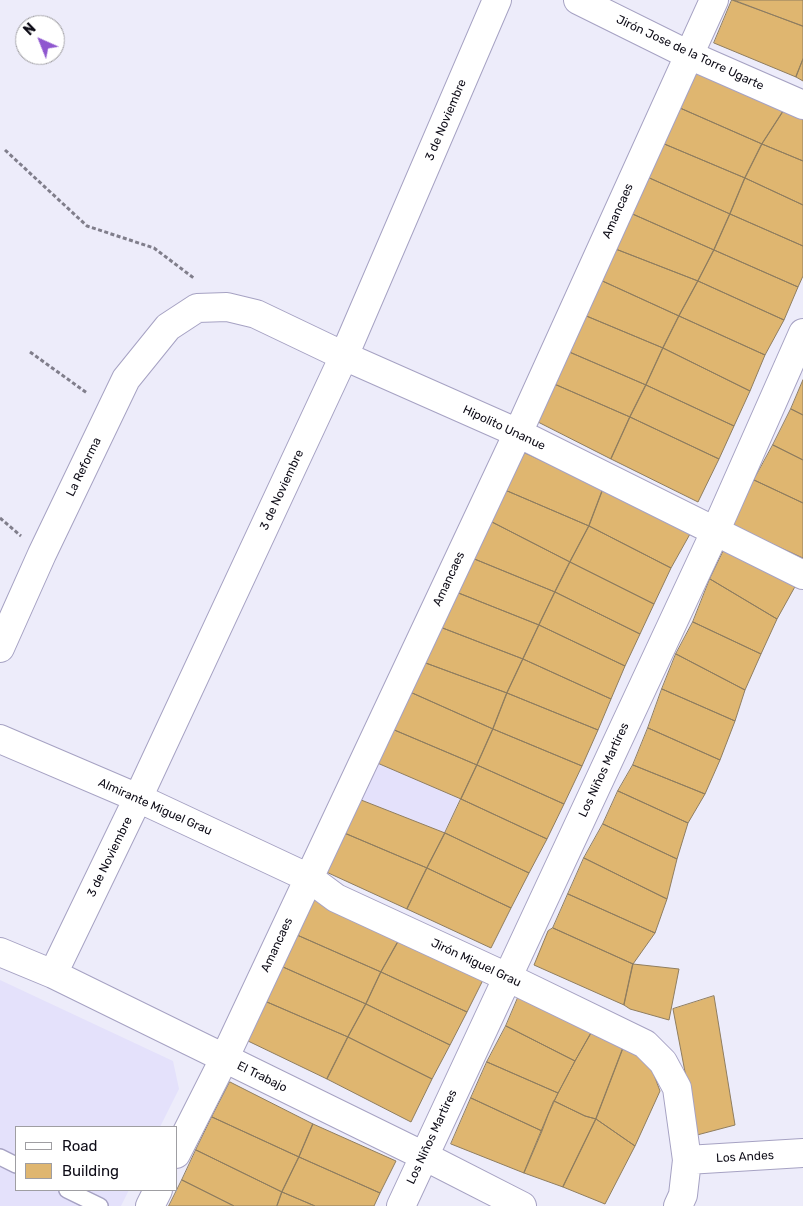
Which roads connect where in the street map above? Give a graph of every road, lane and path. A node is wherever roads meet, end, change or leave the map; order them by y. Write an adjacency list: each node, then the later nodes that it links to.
1 (497, 0): 11 (street, 3 de Noviembre)
2 (578, 0): 4 (street, Jirón Jose de la Torre Ugarte)
3 (714, 0): 4 (street, Amancaes)
4 (689, 55): 5 (street, Jirón Jose de la Torre Ugarte); 13 (street, Amancaes)
5 (803, 106)
6 (5, 150): 7 (path)
7 (227, 307): 8 (street, Hipolito Unanue); 11 (street, Hipolito Unanue)
8 (197, 308): 12 (street, La Reforma)
9 (803, 333): 14 (street, Los Niños Martires)
10 (30, 352): 12 (path)
11 (344, 356): 13 (street, Hipolito Unanue); 18 (street, 3 de Noviembre)
12 (110, 410): 16 (street, La Reforma)
13 (518, 433): 14 (street, Hipolito Unanue); 19 (street, Amancaes)
14 (715, 532): 15 (street, Hipolito Unanue); 22 (street, Los Niños Martires)
15 (803, 575)
16 (0, 648)
17 (0, 739): 18 (street, Almirante Miguel Grau)
18 (138, 798): 19 (street, Almirante Miguel Grau); 21 (street, 3 de Noviembre)
19 (309, 878): 22 (street, Jirón Miguel Grau); 23 (street, Amancaes)
20 (0, 952): 21 (street, El Trabajo)
21 (54, 974): 23 (street, El Trabajo)
22 (507, 977): 26 (street, Los Niños Martires); 28 (street, Jirón Miguel Grau)
23 (224, 1058): 24 (street, Amancaes); 26 (street, El Trabajo)
24 (178, 1150)
25 (803, 1153): 28 (street, Los Andes)
26 (424, 1156): 34 (street, Los Niños Martires); 35 (street, El Trabajo)
27 (0, 1157): 29 (lane)
28 (687, 1160): 36 (street, Jirón Miguel Grau)
29 (15, 1164)
30 (68, 1191): 32 (lane)
31 (158, 1191): 33 (street)
32 (100, 1206)
33 (150, 1206)
34 (401, 1206)
35 (522, 1206)
36 (678, 1206)

